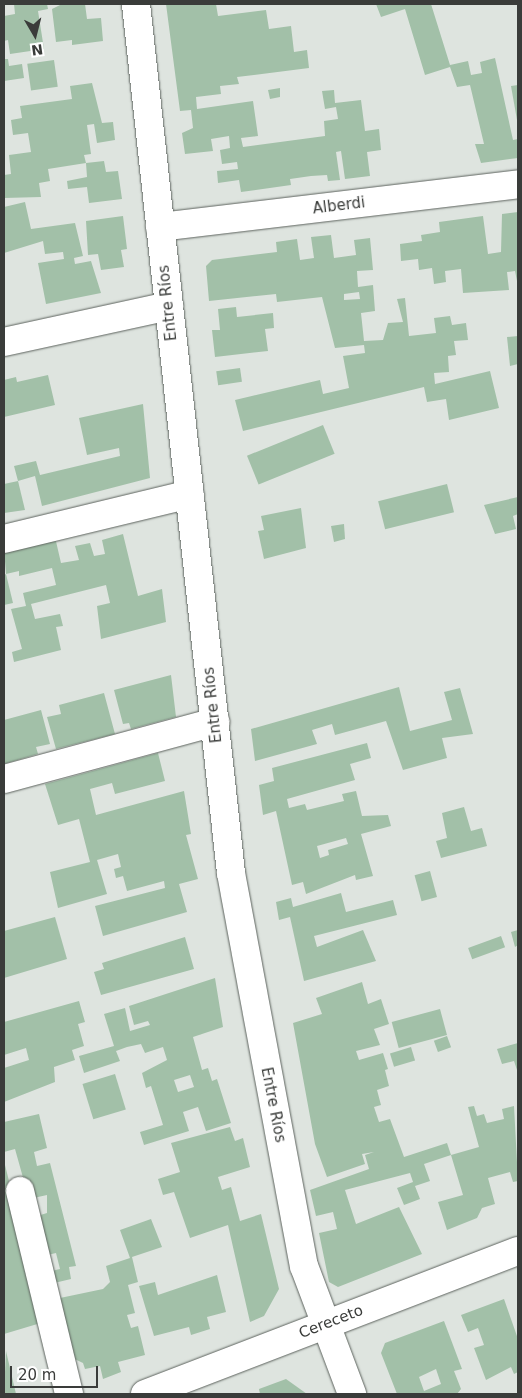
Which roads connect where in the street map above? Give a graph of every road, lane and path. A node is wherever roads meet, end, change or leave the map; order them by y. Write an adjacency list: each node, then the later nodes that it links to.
1 (136, 4): 3 (street, Entre Ríos)
2 (518, 184): 3 (street, Alberdi)
3 (160, 227): 4 (street, Entre Ríos)
4 (169, 306): 5 (street); 6 (street, Entre Ríos)
5 (4, 342)
6 (190, 494): 7 (street); 8 (street, Entre Ríos)
7 (4, 539)
8 (214, 722): 9 (street); 12 (street, Entre Ríos)
9 (4, 779)
10 (20, 1191): 13 (street)
11 (518, 1252): 12 (street, Cereceto)
12 (326, 1324): 14 (street, Cereceto); 15 (street, Entre Ríos)
13 (69, 1394)
14 (145, 1394)
15 (352, 1394)

